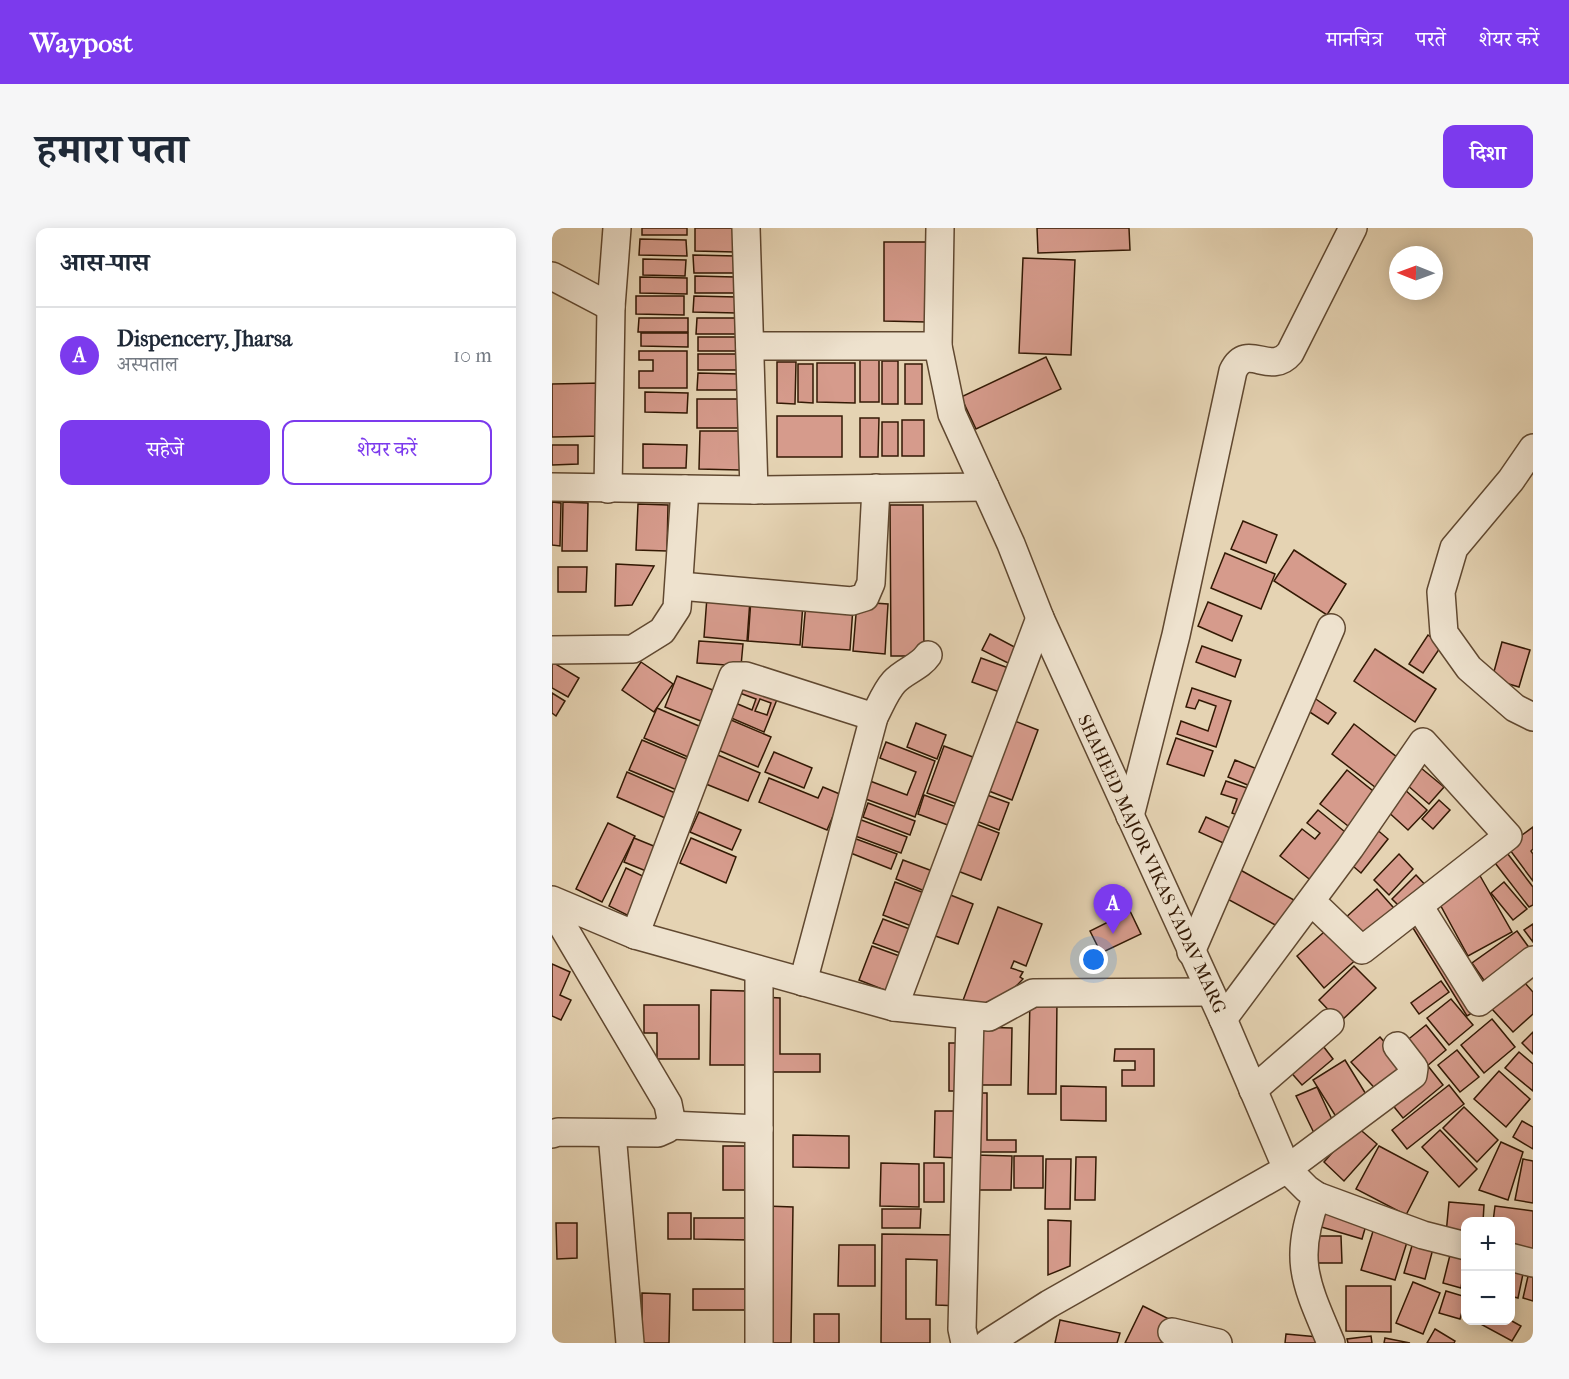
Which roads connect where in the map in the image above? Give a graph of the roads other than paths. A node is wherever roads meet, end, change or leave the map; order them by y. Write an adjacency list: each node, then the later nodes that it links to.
1 (617, 228): 7 (street)
2 (746, 228): 8 (street)
3 (918, 228): 4 (street)
4 (940, 228): 9 (street, SHAHEED MAJOR VIKAS YADAV MARG)
5 (1353, 228): 24 (street)
6 (552, 276): 7 (street)
7 (611, 307): 14 (street)
8 (750, 346): 9 (street); 16 (street)
9 (938, 346): 12 (street, SHAHEED MAJOR VIKAS YADAV MARG)
10 (1533, 448): 23 (street)
11 (552, 487): 14 (street)
12 (985, 487): 13 (street); 18 (street, SHAHEED MAJOR VIKAS YADAV MARG)
13 (876, 488): 16 (street); 17 (street)
14 (608, 489): 15 (street)
15 (685, 489): 16 (street); 17 (street)
16 (754, 490)
17 (680, 586): 20 (street)
18 (1041, 618): 24 (street, SHAHEED MAJOR VIKAS YADAV MARG); 35 (street)
19 (1331, 628): 30 (street)
20 (552, 650)
21 (928, 655): 22 (street)
22 (874, 717): 29 (street); 33 (street)
23 (1533, 717)
24 (1130, 816): 30 (street, SHAHEED MAJOR VIKAS YADAV MARG)
25 (552, 900): 29 (street)
26 (1311, 901): 27 (street); 27 (street); 37 (street)
27 (1419, 906): 31 (street)
28 (552, 908): 41 (street)
29 (635, 935): 32 (street)
30 (1191, 951): 34 (street, SHAHEED MAJOR VIKAS YADAV MARG)
31 (1533, 960)
32 (759, 970): 33 (street); 42 (street)
33 (803, 982): 35 (street)
34 (1210, 992): 36 (street); 37 (street, SHAHEED MAJOR VIKAS YADAV MARG)
35 (894, 1007): 36 (street)
36 (970, 1017): 53 (street)
37 (1223, 1019): 40 (street, SHAHEED MAJOR VIKAS YADAV MARG)
38 (1330, 1023): 40 (street)
39 (1397, 1046): 45 (street)
40 (1253, 1089): 45 (street, SHAHEED MAJOR VIKAS YADAV MARG)
41 (669, 1125): 42 (street); 43 (street)
42 (759, 1129): 52 (street)
43 (612, 1133): 44 (street); 51 (street)
44 (552, 1134)
45 (1287, 1169): 46 (street); 54 (street)
46 (1317, 1196): 47 (street); 56 (street)
47 (1461, 1245)
48 (1515, 1258): 49 (street)
49 (1533, 1263)
50 (1172, 1332): 55 (street)
51 (630, 1343)
52 (759, 1343)
53 (965, 1343)
54 (988, 1343)
55 (1218, 1343)
56 (1331, 1343)

